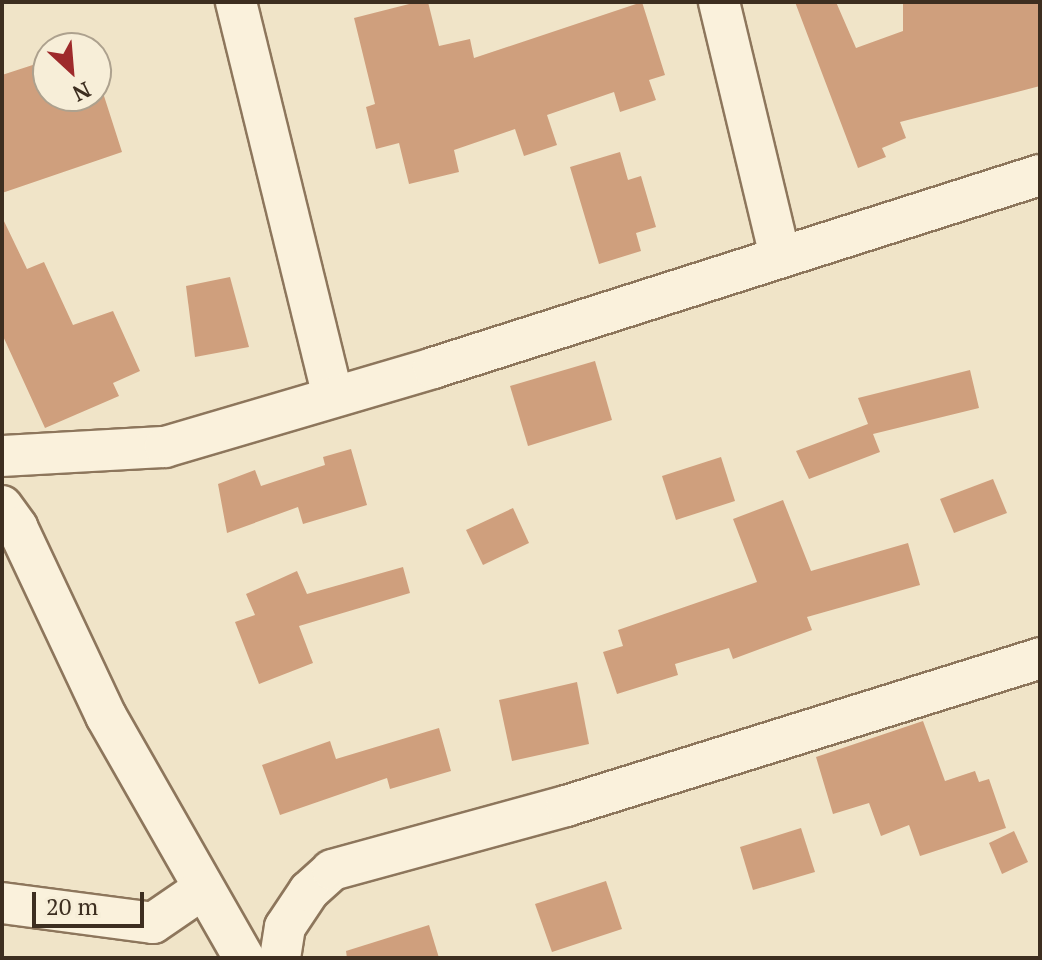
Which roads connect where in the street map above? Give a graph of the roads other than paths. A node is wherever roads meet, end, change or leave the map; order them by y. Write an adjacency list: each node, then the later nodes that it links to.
1 (236, 2): 5 (street)
2 (719, 2): 4 (street)
3 (1040, 175): 4 (street)
4 (780, 256): 5 (street)
5 (333, 396): 6 (street)
6 (2, 456)
7 (2, 506): 9 (street)
8 (1040, 658): 12 (street)
9 (201, 890): 10 (street); 11 (street)
10 (2, 903)
11 (244, 958)
12 (280, 958)

